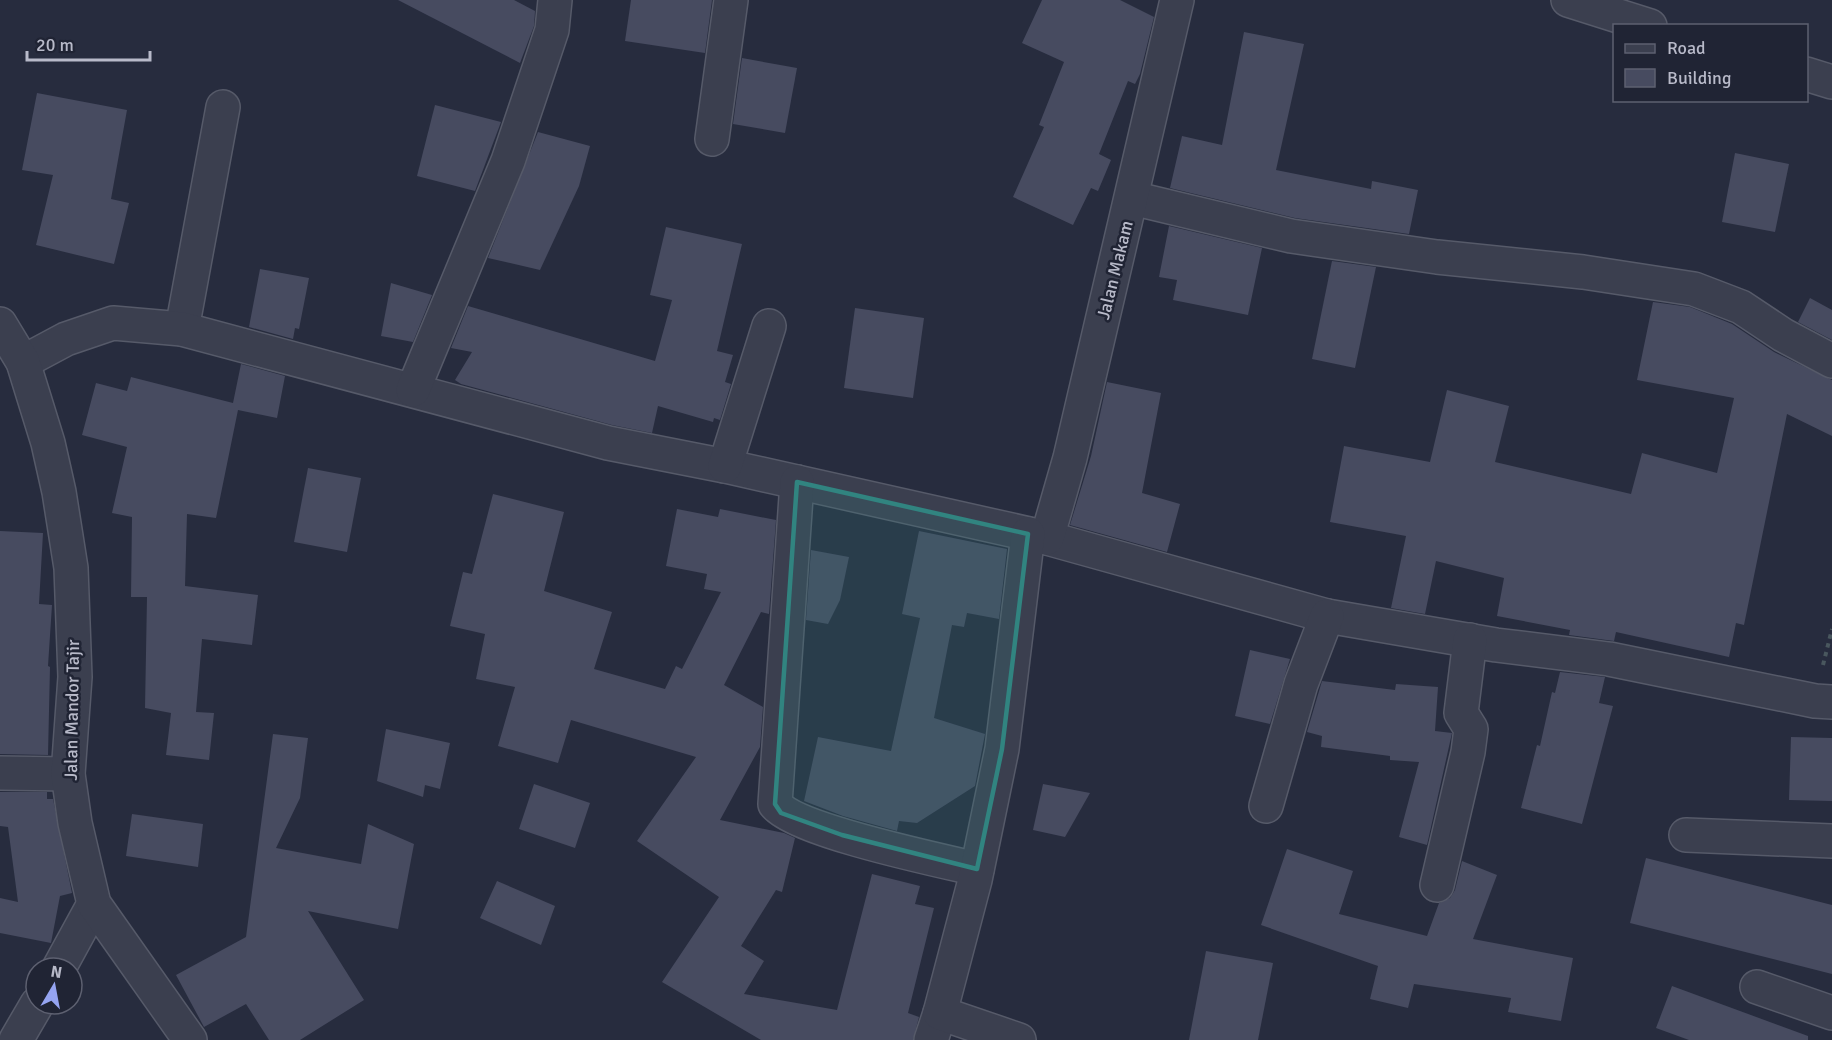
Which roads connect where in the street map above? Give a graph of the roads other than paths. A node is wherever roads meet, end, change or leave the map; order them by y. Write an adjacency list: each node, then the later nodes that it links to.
1 (555, 0): 16 (street)
2 (731, 0): 9 (street)
3 (1176, 0): 10 (street, Jalan Makam)
4 (1568, 0): 5 (street)
5 (1644, 24)
6 (1808, 75): 7 (street)
7 (1832, 82)
8 (223, 107): 13 (street)
9 (712, 139)
10 (1132, 198): 14 (street); 19 (street, Jalan Makam)
11 (0, 324): 15 (street, Jalan Mandor Tajir)
12 (769, 326): 17 (street)
13 (182, 329): 15 (street); 16 (street)
14 (1832, 361)
15 (23, 362): 24 (street, Jalan Mandor Tajir)
16 (413, 390): 17 (street)
17 (725, 466): 18 (street)
18 (797, 482): 19 (street); 28 (street)
19 (1038, 536): 20 (street); 28 (street, Jalan Makam)
20 (1327, 616): 21 (street); 25 (street)
21 (1470, 640): 22 (street); 29 (street)
22 (1832, 702)
23 (0, 773): 24 (street)
24 (68, 774): 30 (street, Jalan Mandor Tajir)
25 (1266, 806)
26 (1686, 835): 27 (street)
27 (1832, 841)
28 (977, 869): 35 (street, Jalan Makam)
29 (1437, 885)
30 (94, 904): 31 (street); 37 (street, Jalan Mandor Tajir)
31 (66, 956)
32 (1757, 987): 33 (street)
33 (1832, 1013)
34 (30, 1016): 36 (street)
35 (935, 1027): 38 (street)
36 (16, 1040)
37 (190, 1040)
38 (1019, 1040)

